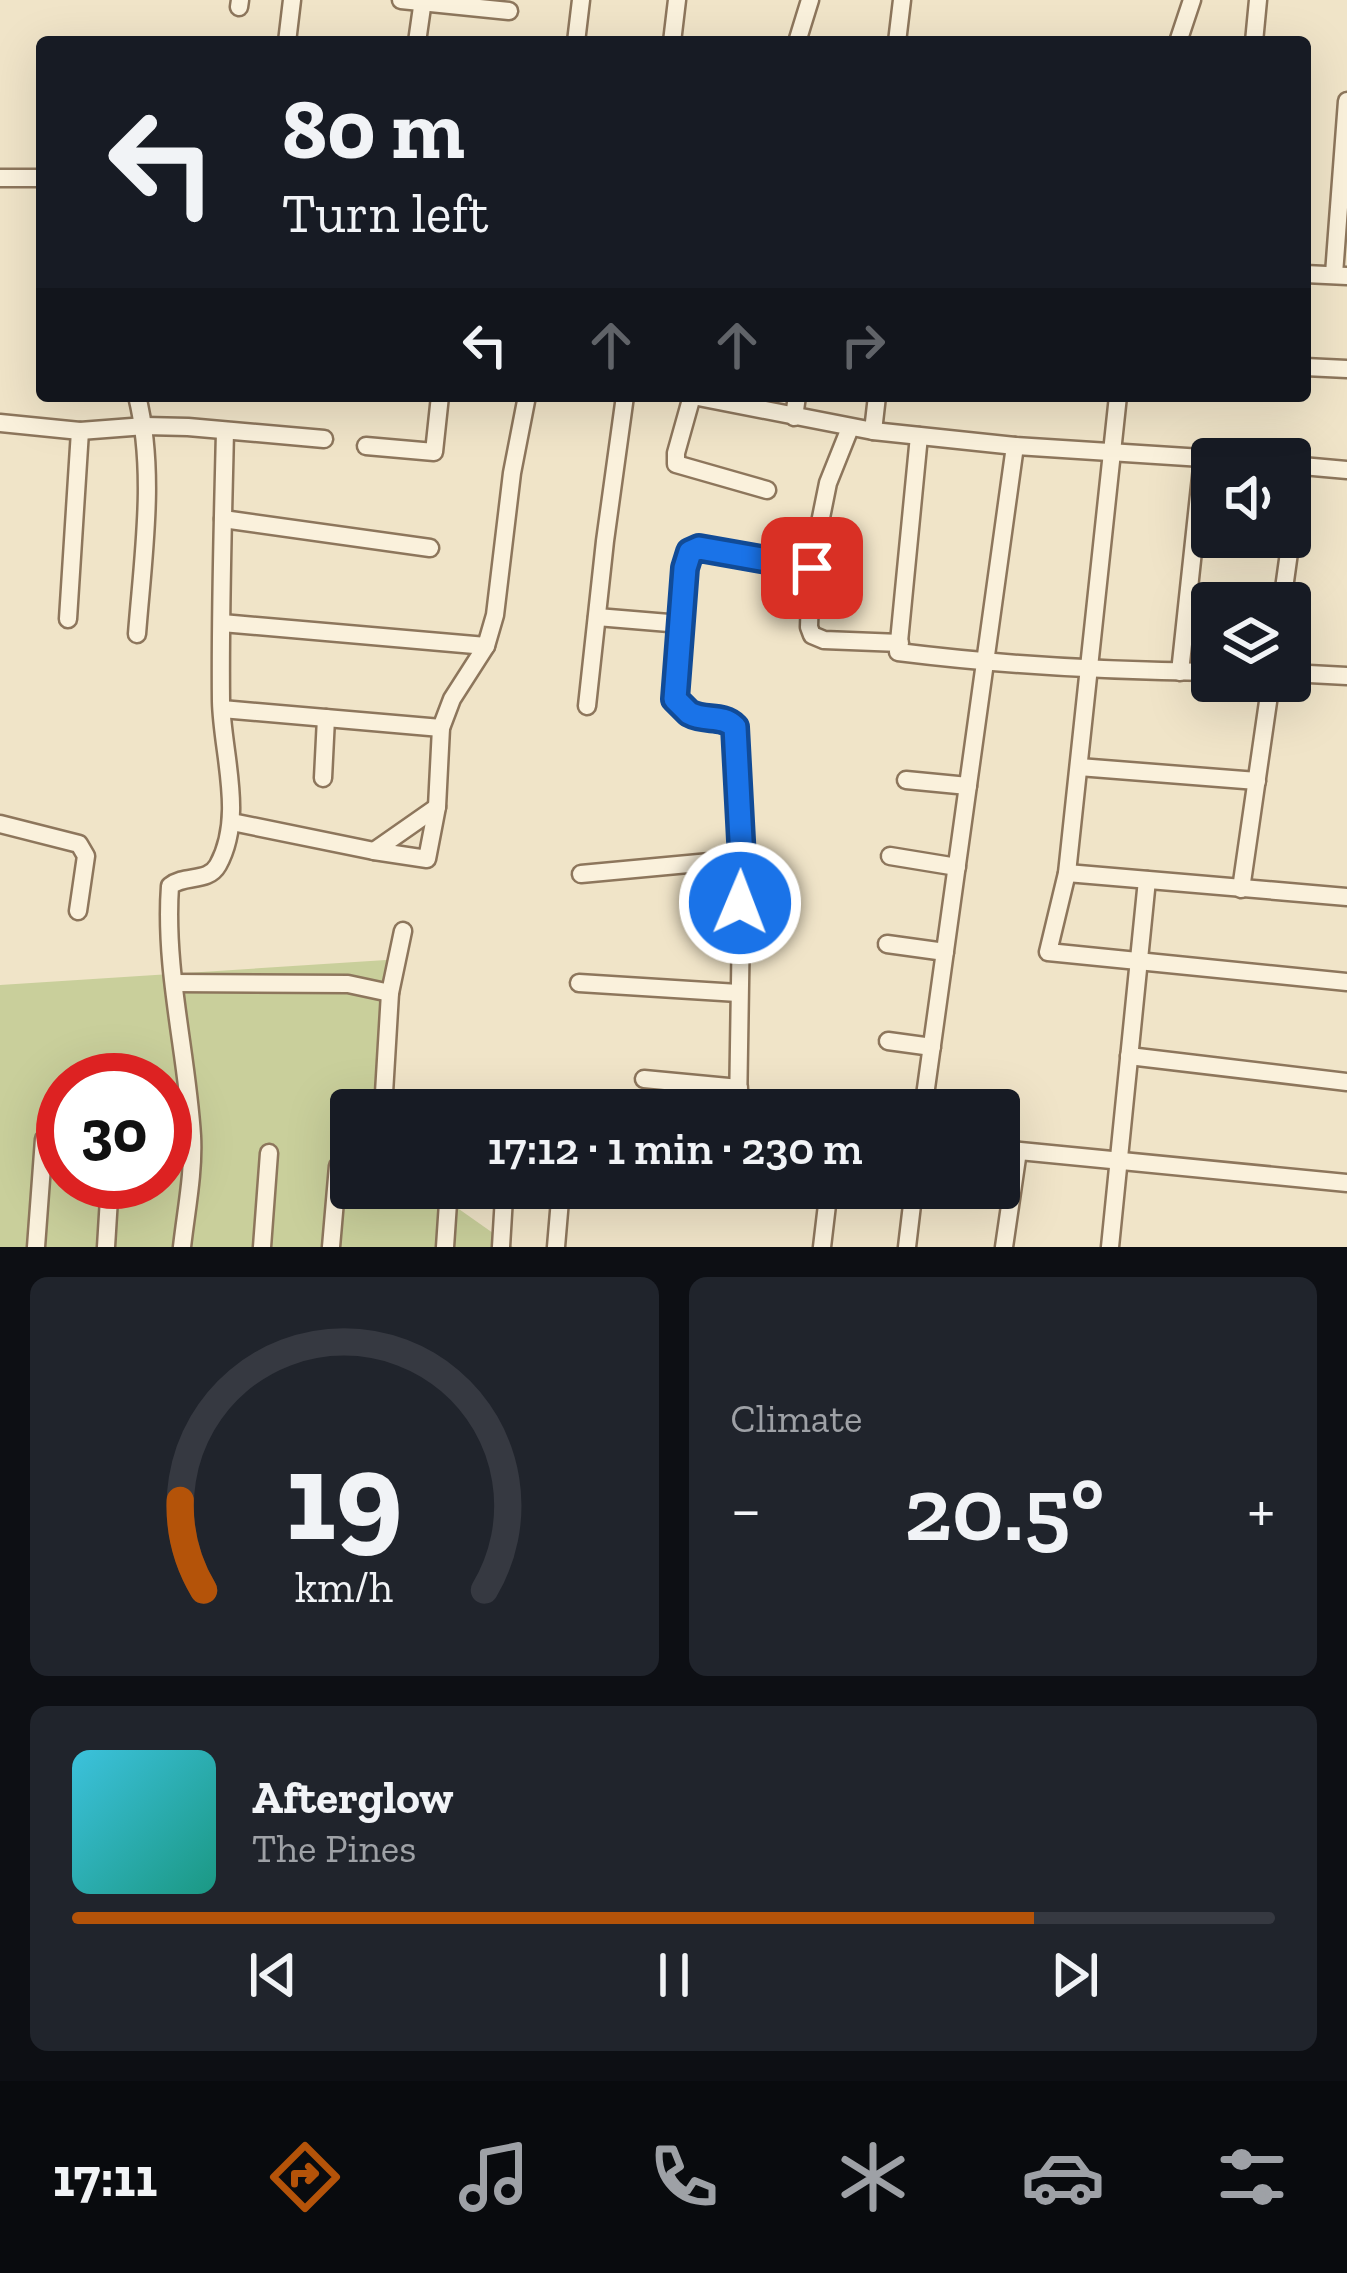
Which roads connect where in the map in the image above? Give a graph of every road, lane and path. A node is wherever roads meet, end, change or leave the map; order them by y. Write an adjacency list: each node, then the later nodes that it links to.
1 (292, 0): 11 (street)
2 (401, 0): 9 (street)
3 (581, 0): 13 (street)
4 (677, 0): 14 (street)
5 (809, 0): 15 (street)
6 (902, 0): 16 (street)
7 (1192, 0): 17 (street)
8 (1258, 0): 18 (street)
9 (423, 1): 10 (street); 12 (street)
10 (508, 11)
11 (288, 36)
12 (419, 36)
13 (577, 36)
14 (673, 36)
15 (798, 36)
16 (898, 36)
17 (1180, 36)
18 (1255, 36)
19 (1347, 101): 22 (street)
20 (0, 178): 21 (street)
21 (36, 178)
22 (1343, 198): 24 (street)
23 (1311, 274): 24 (street)
24 (1341, 275)
25 (1311, 367): 26 (street)
26 (1347, 370)
27 (139, 402): 38 (street)
28 (439, 402): 45 (street)
29 (526, 402): 62 (street)
30 (624, 402): 56 (street)
31 (694, 402): 51 (street)
32 (724, 402): 36 (street)
33 (796, 402): 36 (street)
34 (876, 402): 42 (street)
35 (1117, 402): 47 (street)
36 (794, 417): 39 (street)
37 (0, 423): 40 (street)
38 (145, 426): 40 (street); 41 (street); 60 (street)
39 (850, 428): 42 (street); 55 (street)
40 (80, 431): 57 (street)
41 (225, 431): 44 (street); 52 (street)
42 (873, 431): 43 (street)
43 (919, 436): 46 (street); 61 (street)
44 (324, 440)
45 (366, 446)
46 (1015, 446): 47 (street); 63 (street)
47 (1113, 453): 48 (street); 64 (street)
48 (1191, 457)
49 (1311, 467): 50 (street)
50 (1347, 470)
51 (767, 490)
52 (223, 519): 53 (street); 58 (street)
53 (430, 548)
54 (1196, 558): 65 (street)
55 (812, 568): 59 (street); 61 (street)
56 (597, 617): 59 (street); 70 (street)
57 (68, 619)
58 (222, 622): 62 (street); 71 (street)
59 (681, 624): 84 (street)
60 (137, 634)
61 (900, 643): 63 (street)
62 (486, 646): 73 (street)
63 (985, 662): 64 (street); 78 (street)
64 (1090, 669): 65 (street); 74 (street)
65 (1180, 671): 66 (street)
66 (1191, 671)
67 (1311, 674): 68 (street)
68 (1347, 676)
69 (1268, 702): 77 (street)
70 (587, 706)
71 (222, 709): 72 (street); 80 (street)
72 (326, 718): 73 (street); 75 (street)
73 (441, 728): 79 (street)
74 (1079, 766): 77 (street); 86 (street)
75 (322, 778)
76 (906, 780): 78 (street)
77 (1257, 781): 89 (street)
78 (968, 786): 85 (street)
79 (437, 807): 82 (street); 82 (street)
80 (232, 822): 82 (street); 97 (street)
81 (0, 824): 91 (street)
82 (374, 851)
83 (890, 856): 85 (street)
84 (742, 859): 87 (street); 100 (street)
85 (957, 867): 94 (street)
86 (1067, 873): 88 (street); 95 (street)
87 (581, 874)
88 (1147, 880): 89 (street); 95 (street)
89 (1241, 889): 90 (street)
90 (1347, 897)
91 (78, 911)
92 (403, 931): 99 (street)
93 (887, 944): 94 (street)
94 (945, 952): 102 (street)
95 (1138, 962): 96 (street); 103 (street)
96 (1347, 982)
97 (174, 983): 99 (street); 124 (street)
98 (579, 983): 100 (street)
99 (390, 993): 107 (street)
100 (738, 993): 106 (street)
101 (888, 1041): 102 (street)
102 (932, 1047): 108 (street)
103 (1129, 1057): 105 (street); 111 (street)
104 (644, 1079): 106 (street)
105 (1347, 1082)
106 (739, 1088)
107 (384, 1089)
108 (926, 1089)
109 (1020, 1151): 111 (street)
110 (269, 1153): 125 (street)
111 (1120, 1161): 112 (street); 133 (street)
112 (1347, 1183)
113 (39, 1209): 122 (street)
114 (108, 1209): 123 (street)
115 (334, 1209): 126 (street)
116 (448, 1209): 127 (street)
117 (503, 1209): 128 (street)
118 (559, 1209): 129 (street)
119 (827, 1209): 130 (street)
120 (912, 1209): 131 (street)
121 (1006, 1209): 132 (street)
122 (36, 1247)
123 (106, 1247)
124 (182, 1247)
125 (262, 1247)
126 (331, 1247)
127 (445, 1247)
128 (501, 1247)
129 (556, 1247)
130 (822, 1247)
131 (908, 1247)
132 (1004, 1247)
133 (1110, 1247)

